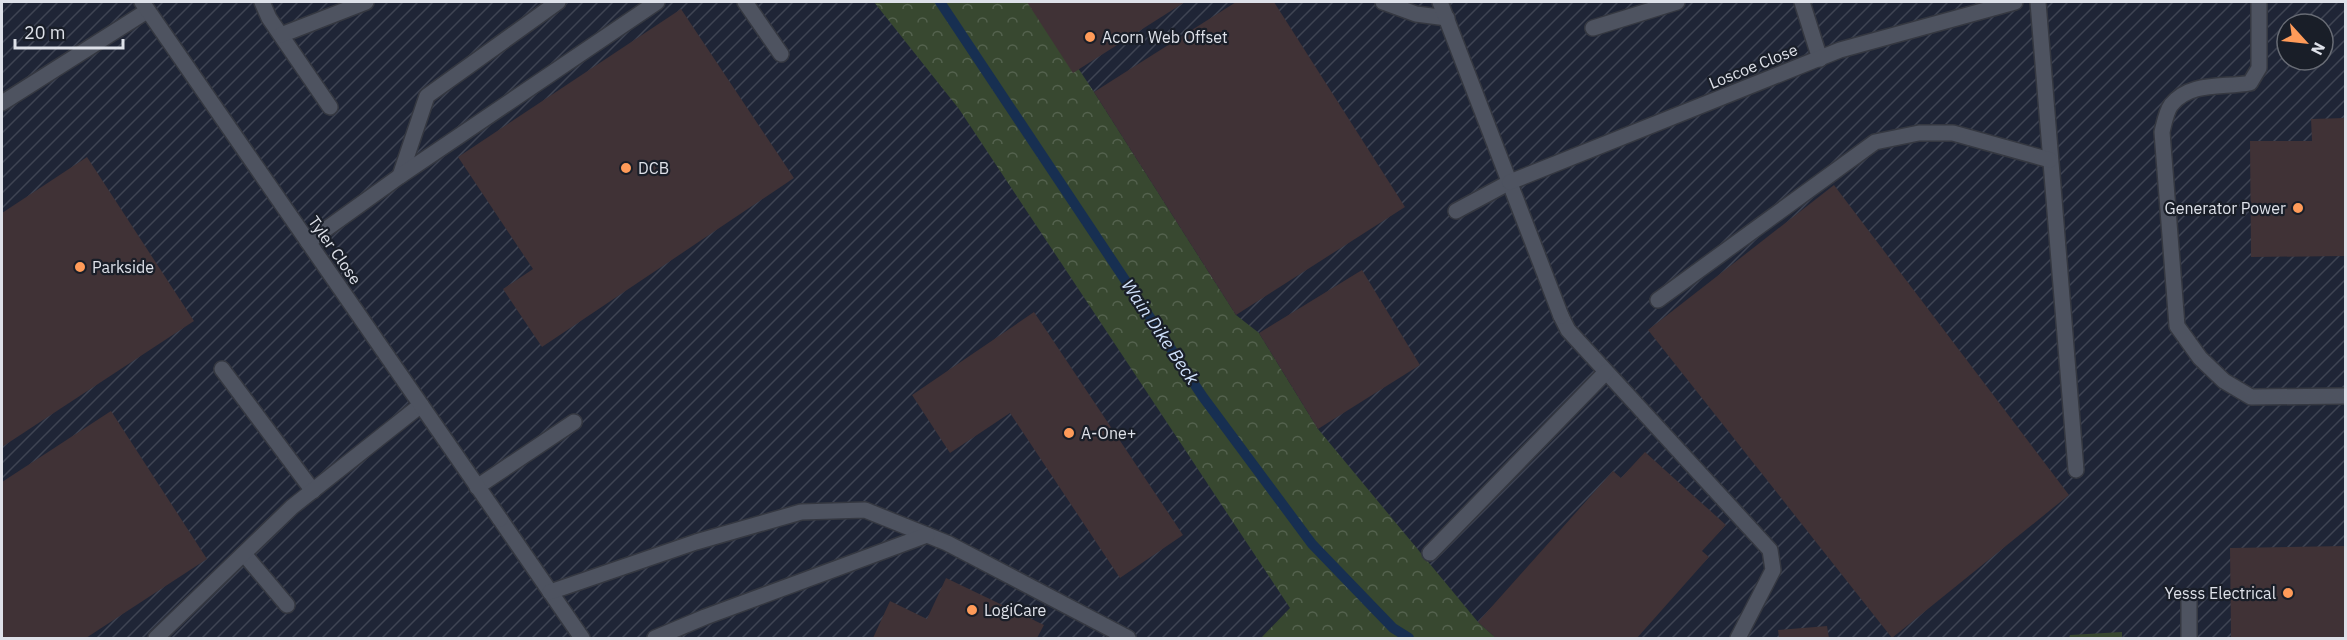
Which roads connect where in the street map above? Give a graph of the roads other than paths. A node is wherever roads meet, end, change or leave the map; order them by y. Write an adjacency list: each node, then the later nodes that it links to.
1 (262, 2): 16 (street)
2 (366, 2): 16 (street)
3 (558, 2): 22 (street)
4 (657, 2): 22 (street)
5 (745, 2): 17 (street)
6 (1383, 2): 14 (street)
7 (1440, 2): 14 (street)
8 (1677, 2): 15 (street)
9 (1802, 2): 18 (street)
10 (2015, 2): 18 (street, Loscoe Close)
11 (2038, 2): 21 (street)
12 (2259, 2): 29 (street)
13 (145, 6): 19 (street); 25 (street, Tyler Close)
14 (1447, 18): 23 (street)
15 (1593, 28)
16 (281, 35): 20 (street)
17 (781, 54)
18 (1820, 59): 23 (street, Loscoe Close)
19 (2, 103)
20 (330, 107)
21 (2050, 160): 26 (street); 32 (street)
22 (400, 176): 25 (street)
23 (1510, 182): 24 (street, Loscoe Close); 28 (street)
24 (1456, 211)
25 (308, 242): 30 (street, Tyler Close)
26 (1658, 300)
27 (222, 369): 34 (street)
28 (1606, 372): 36 (street); 45 (street)
29 (2346, 396)
30 (421, 405): 33 (street, Tyler Close); 34 (street)
31 (574, 422): 33 (street)
32 (2076, 470)
33 (477, 486): 38 (street, Tyler Close)
34 (313, 491): 37 (street)
35 (927, 535): 38 (street); 43 (street); 44 (street)
36 (1430, 553)
37 (244, 554): 40 (street); 41 (street)
38 (550, 592): 42 (street, Tyler Close)
39 (2189, 597): 46 (street)
40 (287, 605)
41 (156, 639)
42 (582, 639)
43 (655, 639)
44 (1128, 639)
45 (1738, 639)
46 (2189, 639)

